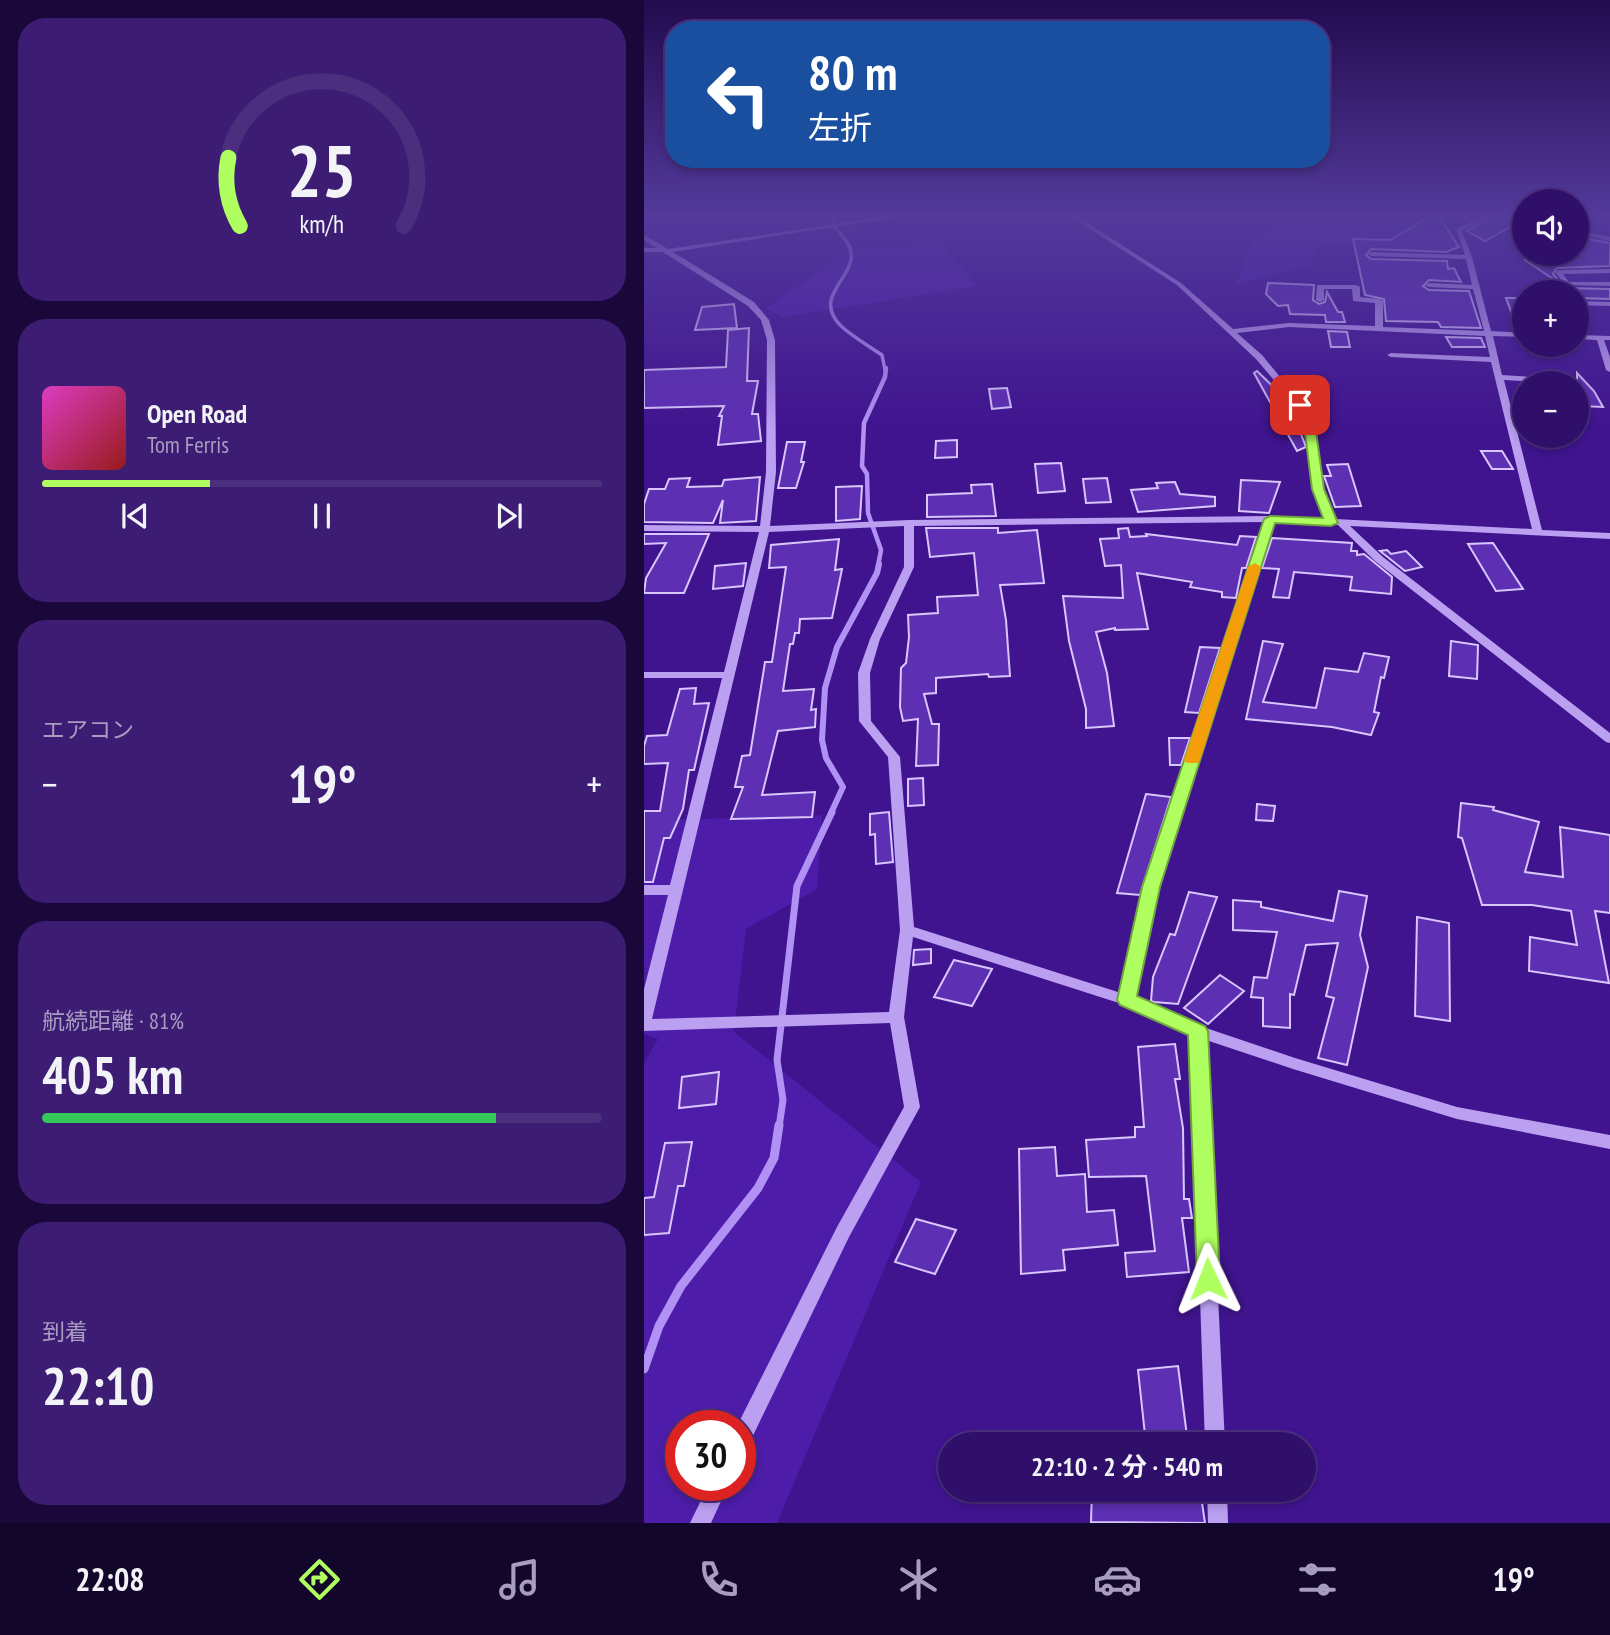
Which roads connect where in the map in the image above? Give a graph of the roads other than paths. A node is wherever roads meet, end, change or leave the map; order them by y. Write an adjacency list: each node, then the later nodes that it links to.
1 (722, 286): 26 (street)
2 (1180, 286): 11 (street)
3 (1320, 286): 7 (street)
4 (1321, 286): 10 (street)
5 (1455, 286): 6 (street)
6 (1477, 287): 12 (street)
7 (1320, 300)
8 (1589, 303): 9 (street)
9 (1610, 304)
10 (1379, 328): 11 (street); 12 (street)
11 (1233, 331): 24 (street)
12 (1488, 334): 13 (street); 18 (street)
13 (1512, 335)
14 (1589, 338): 15 (street)
15 (1600, 338): 16 (street); 19 (street)
16 (1610, 338)
17 (1391, 355): 18 (street)
18 (1495, 360): 20 (street)
19 (1610, 370)
20 (1499, 377): 21 (street); 27 (street)
21 (1512, 378)
22 (1270, 519): 23 (street); 24 (street); 35 (street)
23 (909, 523): 26 (street); 34 (street)
24 (1336, 523): 27 (street); 31 (street)
25 (644, 528): 26 (street)
26 (765, 529): 30 (street)
27 (1538, 533): 28 (street)
28 (1610, 536)
29 (644, 674): 30 (street)
30 (728, 675): 33 (street)
31 (1610, 739)
32 (644, 890): 33 (street)
33 (677, 890): 37 (street)
34 (906, 930): 35 (street); 36 (street)
35 (1127, 1000): 39 (street)
36 (896, 1017): 38 (street); 41 (street)
37 (644, 1019)
38 (644, 1025)
39 (1198, 1031): 40 (street); 42 (street)
40 (1610, 1142)
41 (755, 1410)
42 (1215, 1432)
43 (711, 1501): 45 (street)
44 (1217, 1502): 46 (street)
45 (700, 1523)
46 (1218, 1523)

